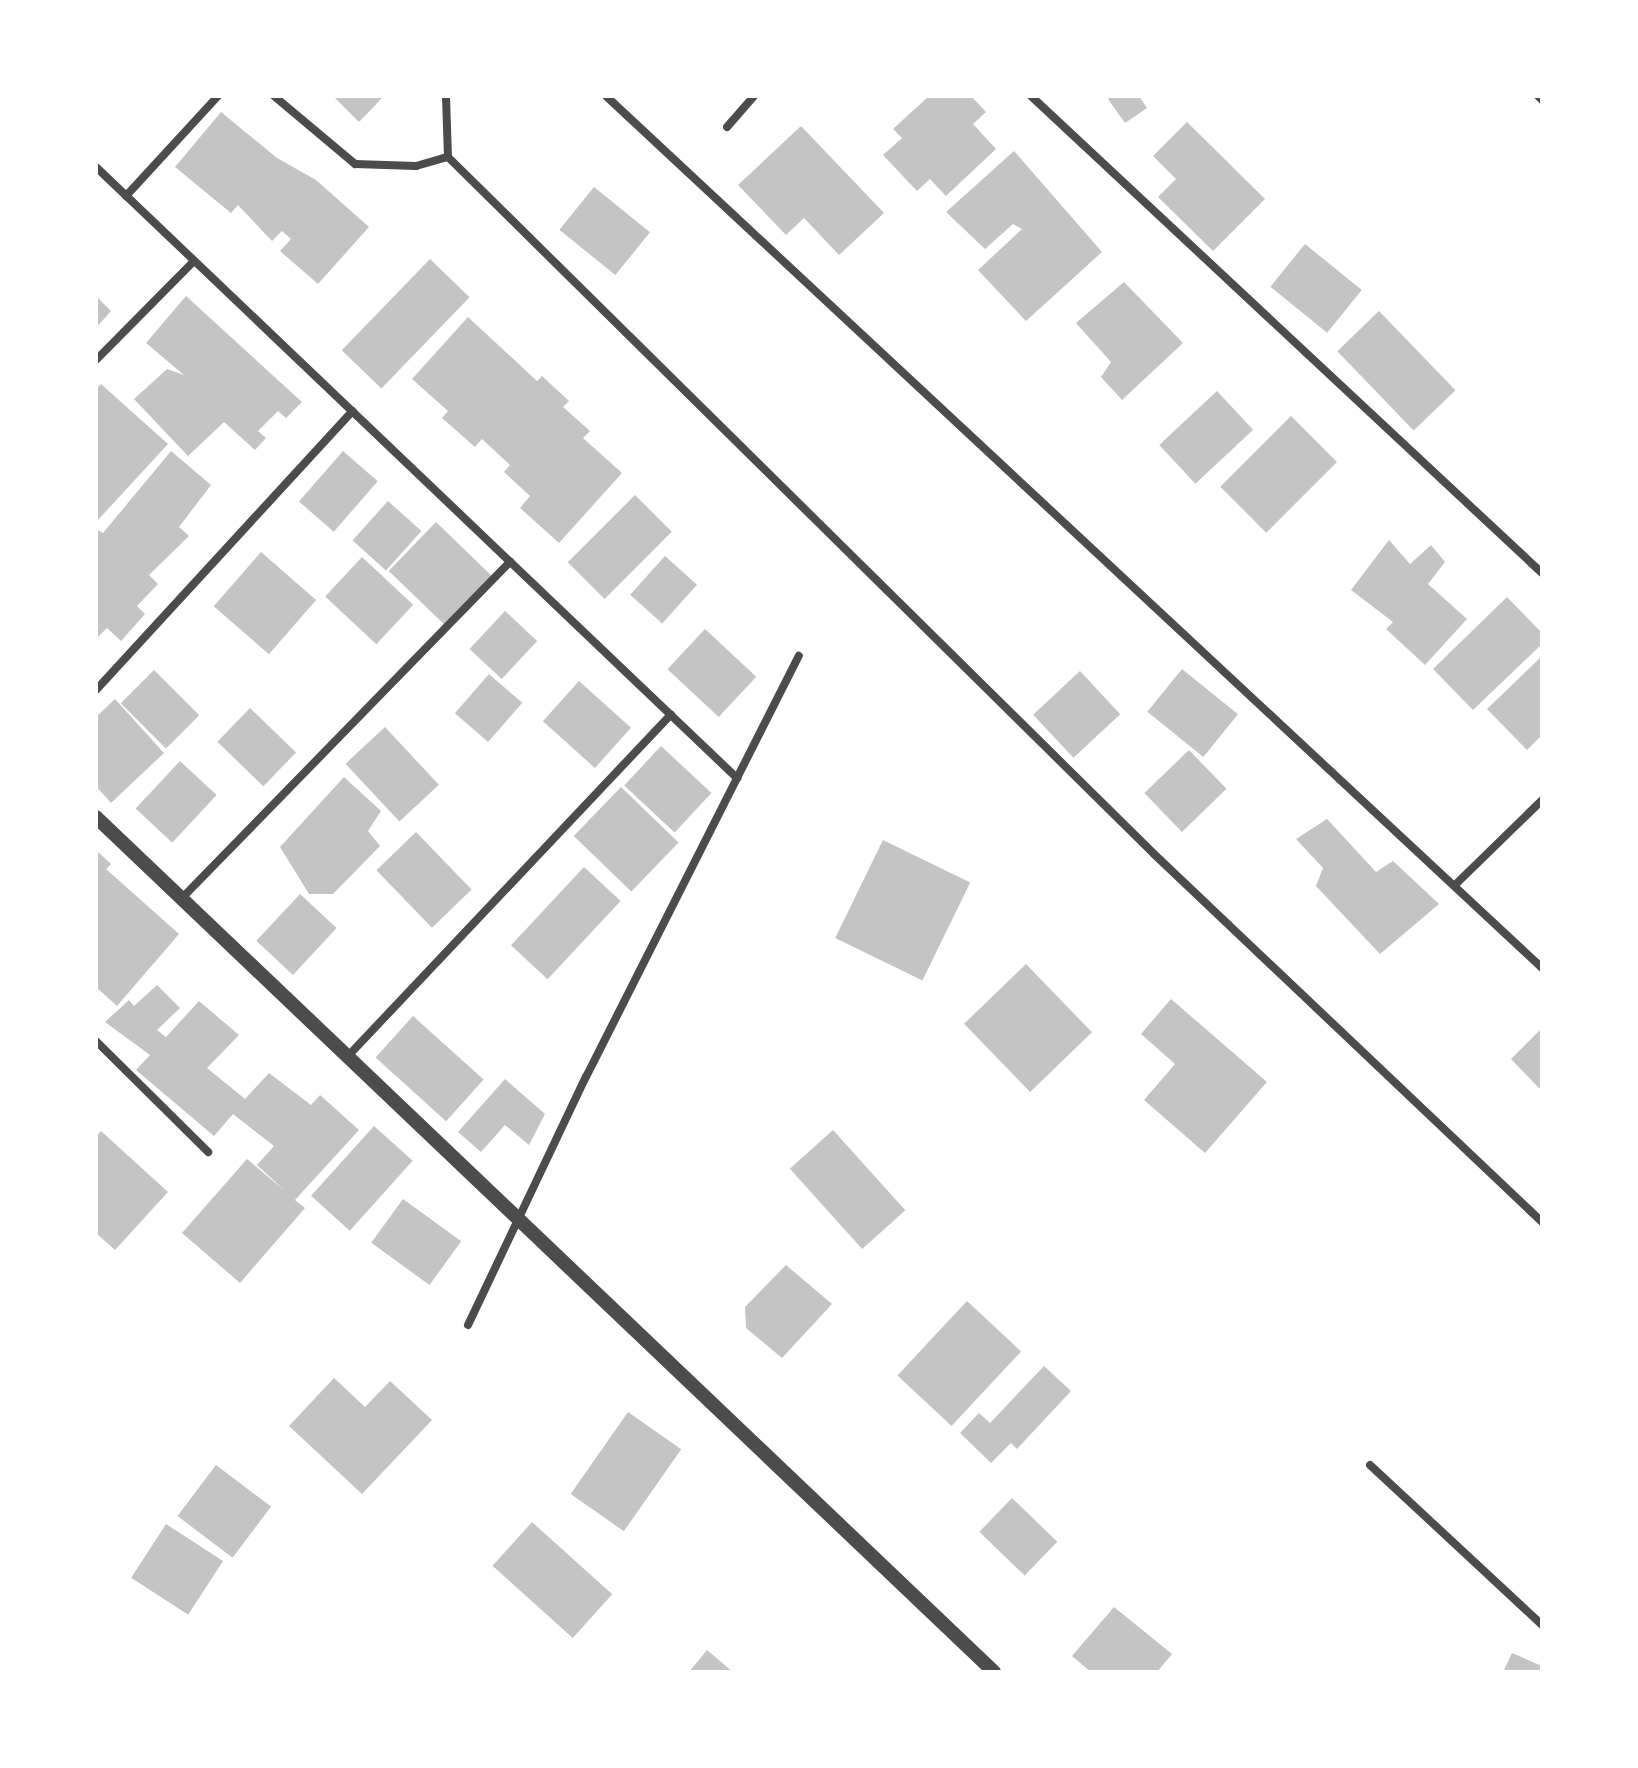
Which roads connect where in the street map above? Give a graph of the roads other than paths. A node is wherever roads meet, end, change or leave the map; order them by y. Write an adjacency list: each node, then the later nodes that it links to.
1 (218, 96): 12 (street)
2 (274, 96): 10 (street)
3 (446, 96): 10 (street)
4 (606, 96): 24 (street)
5 (754, 96): 9 (street)
6 (1031, 96): 17 (street)
7 (1538, 96): 8 (street)
8 (1542, 100)
9 (727, 127)
10 (448, 157): 31 (street)
11 (96, 167): 12 (street)
12 (126, 196): 13 (street)
13 (194, 261): 14 (street); 15 (street)
14 (96, 360)
15 (353, 411): 16 (street); 19 (street)
16 (510, 562): 20 (street); 25 (street)
17 (1542, 573)
18 (799, 656): 21 (street)
19 (96, 690)
20 (671, 715): 21 (street); 28 (street)
21 (737, 778): 30 (street)
22 (1542, 800): 24 (street)
23 (96, 817): 25 (street)
24 (1455, 885): 26 (street)
25 (182, 898): 28 (street)
26 (1542, 968)
27 (96, 1041): 29 (street)
28 (348, 1056): 30 (street)
29 (208, 1152)
30 (520, 1220): 32 (street); 35 (street)
31 (1542, 1222)
32 (468, 1325)
33 (1370, 1465): 34 (street)
34 (1542, 1625)
35 (994, 1672)

